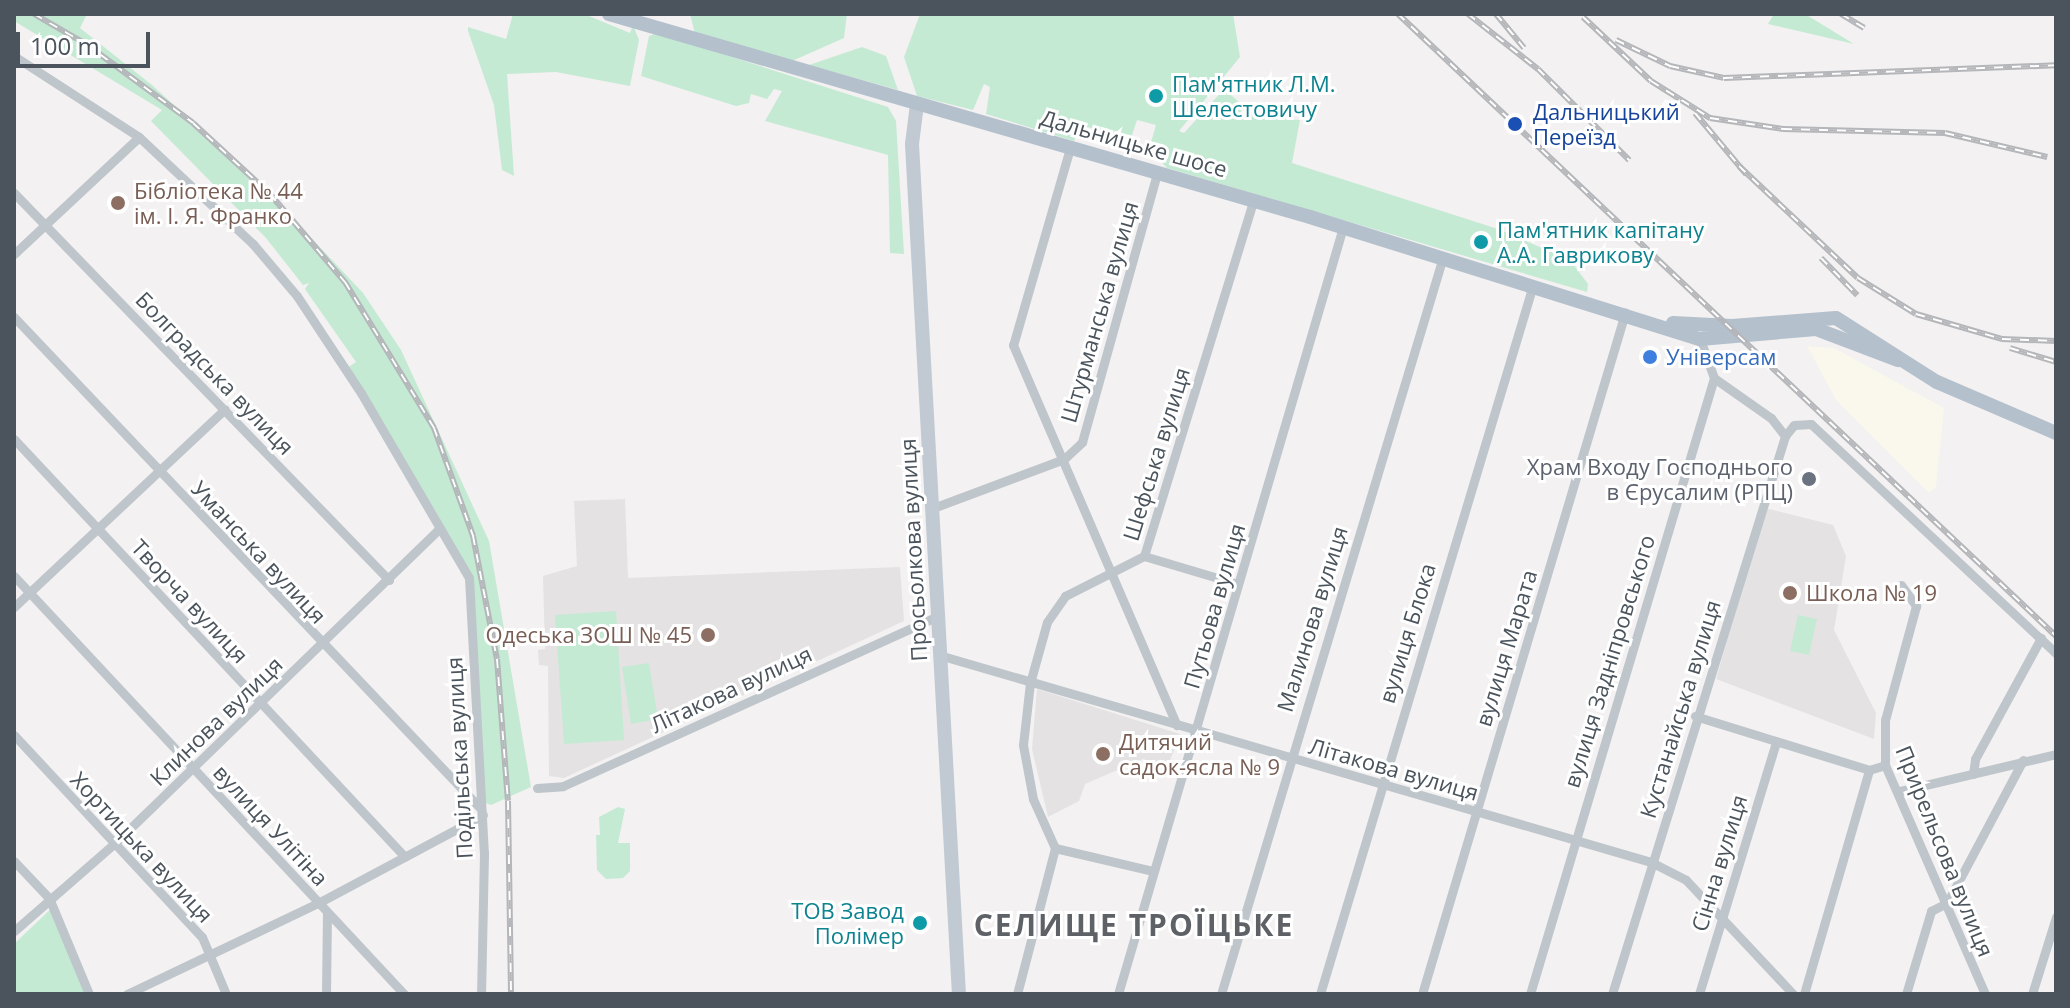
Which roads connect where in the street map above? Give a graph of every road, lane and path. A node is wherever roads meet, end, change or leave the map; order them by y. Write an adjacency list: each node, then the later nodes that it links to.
1 (609, 14): 3 (main road, Дальницьке шосе)
2 (14, 56): 4 (street, Подільська вулиця)
3 (917, 104): 5 (main road, Дальницьке шосе); 26 (street, Просьолкова вулиця)
4 (139, 137): 9 (street); 28 (street, Подільська вулиця)
5 (1070, 148): 6 (main road, Дальницьке шосе); 24 (street)
6 (1157, 173): 8 (main road, Дальницьке шосе); 24 (street, Штурманська вулиця)
7 (14, 193): 9 (street, Болградська вулиця)
8 (1253, 201): 10 (main road, Дальницьке шосе); 29 (street, Шефська вулиця)
9 (46, 224): 11 (street); 20 (street, Болградська вулиця)
10 (1343, 227): 12 (main road, Дальницьке шосе); 33 (street, Путьова вулиця)
11 (14, 254)
12 (1443, 257): 13 (main road, Дальницьке шосе); 50 (street, Малинова вулиця)
13 (1533, 285): 14 (main road, Дальницьке шосе); 56 (street, вулиця Блока)
14 (1625, 313): 16 (main road, Дальницьке шосе); 59 (street, вулиця Марата)
15 (14, 317): 25 (street, Уманська вулиця)
16 (1645, 318): 17 (main road); 18 (main road)
17 (1700, 339): 18 (main road); 19 (street)
18 (1898, 360): 21 (main road)
19 (1714, 378): 22 (street); 61 (street, вулиця Задніпровського)
20 (225, 409): 25 (street); 32 (street, Болградська вулиця)
21 (2056, 433)
22 (1785, 436): 38 (street); 44 (street, Кустанайська вулиця)
23 (14, 439): 27 (street, Творча вулиця)
24 (1064, 459): 26 (street); 30 (street)
25 (158, 471): 27 (street); 39 (street, Уманська вулиця)
26 (933, 508): 37 (street, Просьолкова вулиця)
27 (98, 529): 35 (street); 43 (street, Творча вулиця)
28 (438, 530): 32 (street, Клинова вулиця); 60 (street, Подільська вулиця)
29 (1144, 556): 30 (street, Шефська вулиця); 33 (street)
30 (1112, 570): 42 (street, Шефська вулиця); 45 (street)
31 (14, 576): 35 (street, вулиця Улітіна)
32 (389, 580): 39 (street, Клинова вулиця)
33 (1238, 584): 46 (street, Путьова вулиця)
34 (1901, 585): 52 (street, Прирельсова вулиця)
35 (30, 592): 36 (street); 53 (street, вулиця Улітіна)
36 (14, 607)
37 (938, 616): 41 (street, Просьолкова вулиця); 57 (street, Літакова вулиця)
38 (2041, 638): 40 (street); 55 (street)
39 (321, 644): 43 (street, Клинова вулиця); 60 (street, Уманська вулиця)
40 (2056, 653)
41 (939, 655): 42 (street, Літакова вулиця); 84 (street, Просьолкова вулиця)
42 (1030, 683): 45 (street, Літакова вулиця); 63 (street, Шефська вулиця)
43 (262, 703): 53 (street, Клинова вулиця); 64 (street, Творча вулиця)
44 (1695, 716): 48 (street); 66 (street, Кустанайська вулиця)
45 (1177, 725): 46 (street, Літакова вулиця)
46 (1196, 731): 50 (street, Літакова вулиця); 67 (street, Путьова вулиця)
47 (14, 735): 62 (street, Хортицька вулиця)
48 (1776, 742): 54 (street); 72 (street, Сінна вулиця)
49 (2056, 754): 51 (street)
50 (1288, 757): 56 (street, Літакова вулиця); 87 (street, Малинова вулиця)
51 (2023, 760): 55 (street); 70 (street)
52 (1885, 765): 54 (street); 58 (street, Прирельсова вулиця)
53 (193, 768): 62 (street, Клинова вулиця); 69 (street, вулиця Улітіна)
54 (1869, 770): 94 (street)
55 (1973, 774): 58 (street)
56 (1381, 782): 59 (street, Літакова вулиця); 88 (street, вулиця Блока)
57 (537, 788)
58 (1900, 791): 70 (street, Прирельсова вулиця)
59 (1476, 811): 61 (street, Літакова вулиця); 89 (street, вулиця Марата)
60 (482, 812): 64 (street); 83 (street, Подільська вулиця)
61 (1574, 841): 66 (street, Літакова вулиця); 90 (street, вулиця Задніпровського)
62 (115, 843): 68 (street, Клинова вулиця); 77 (street, Хортицька вулиця)
63 (1055, 848): 67 (street); 85 (street)
64 (405, 857): 69 (street)
65 (14, 861): 68 (street)
66 (1651, 862): 72 (street, Літакова вулиця); 91 (street, Кустанайська вулиця)
67 (1153, 871): 86 (street, Путьова вулиця)
68 (49, 898): 74 (street, Клинова вулиця); 78 (street)
69 (318, 903): 71 (street, вулиця Улітіна); 77 (street)
70 (1947, 903): 95 (street); 96 (street, Прирельсова вулиця)
71 (327, 913): 81 (street); 82 (street, вулиця Улітіна)
72 (1721, 915): 92 (street, Сінна вулиця); 93 (street, Літакова вулиця)
73 (2056, 917): 75 (street)
74 (14, 931)
75 (2045, 950): 76 (street); 97 (street)
76 (2056, 953)
77 (212, 954): 79 (street); 80 (street, Хортицька вулиця)
78 (89, 994)
79 (127, 994)
80 (226, 994)
81 (326, 994)
82 (404, 994)
83 (481, 994)
84 (959, 994)
85 (1017, 994)
86 (1118, 994)
87 (1221, 994)
88 (1320, 994)
89 (1422, 994)
90 (1530, 994)
91 (1612, 994)
92 (1699, 994)
93 (1793, 994)
94 (1804, 994)
95 (1906, 994)
96 (1985, 994)
97 (2032, 994)

